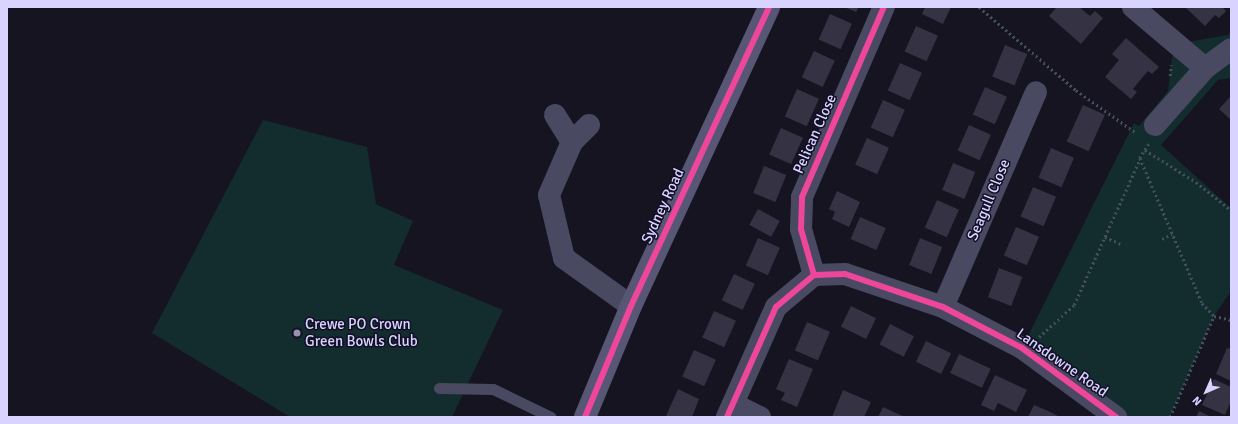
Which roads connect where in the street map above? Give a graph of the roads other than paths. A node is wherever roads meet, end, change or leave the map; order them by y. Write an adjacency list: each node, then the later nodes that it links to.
1 (884, 7): 11 (street, Pelican Close)
2 (1133, 7): 5 (street)
3 (764, 8): 12 (street, Sydney Road)
4 (1231, 49): 5 (street)
5 (1205, 68): 9 (street)
6 (1036, 92): 13 (street, Seagull Close)
7 (555, 115): 10 (street)
8 (589, 125): 10 (street)
9 (1145, 134)
10 (572, 142): 12 (street)
11 (814, 275): 13 (street, Lansdowne Road); 15 (street)
12 (631, 306): 17 (street, Sydney Road)
13 (943, 307): 19 (street, Lansdowne Road)
14 (439, 388): 16 (lane)
15 (730, 410): 18 (street)
16 (551, 417)
17 (585, 417)
18 (760, 417)
19 (1116, 417)

